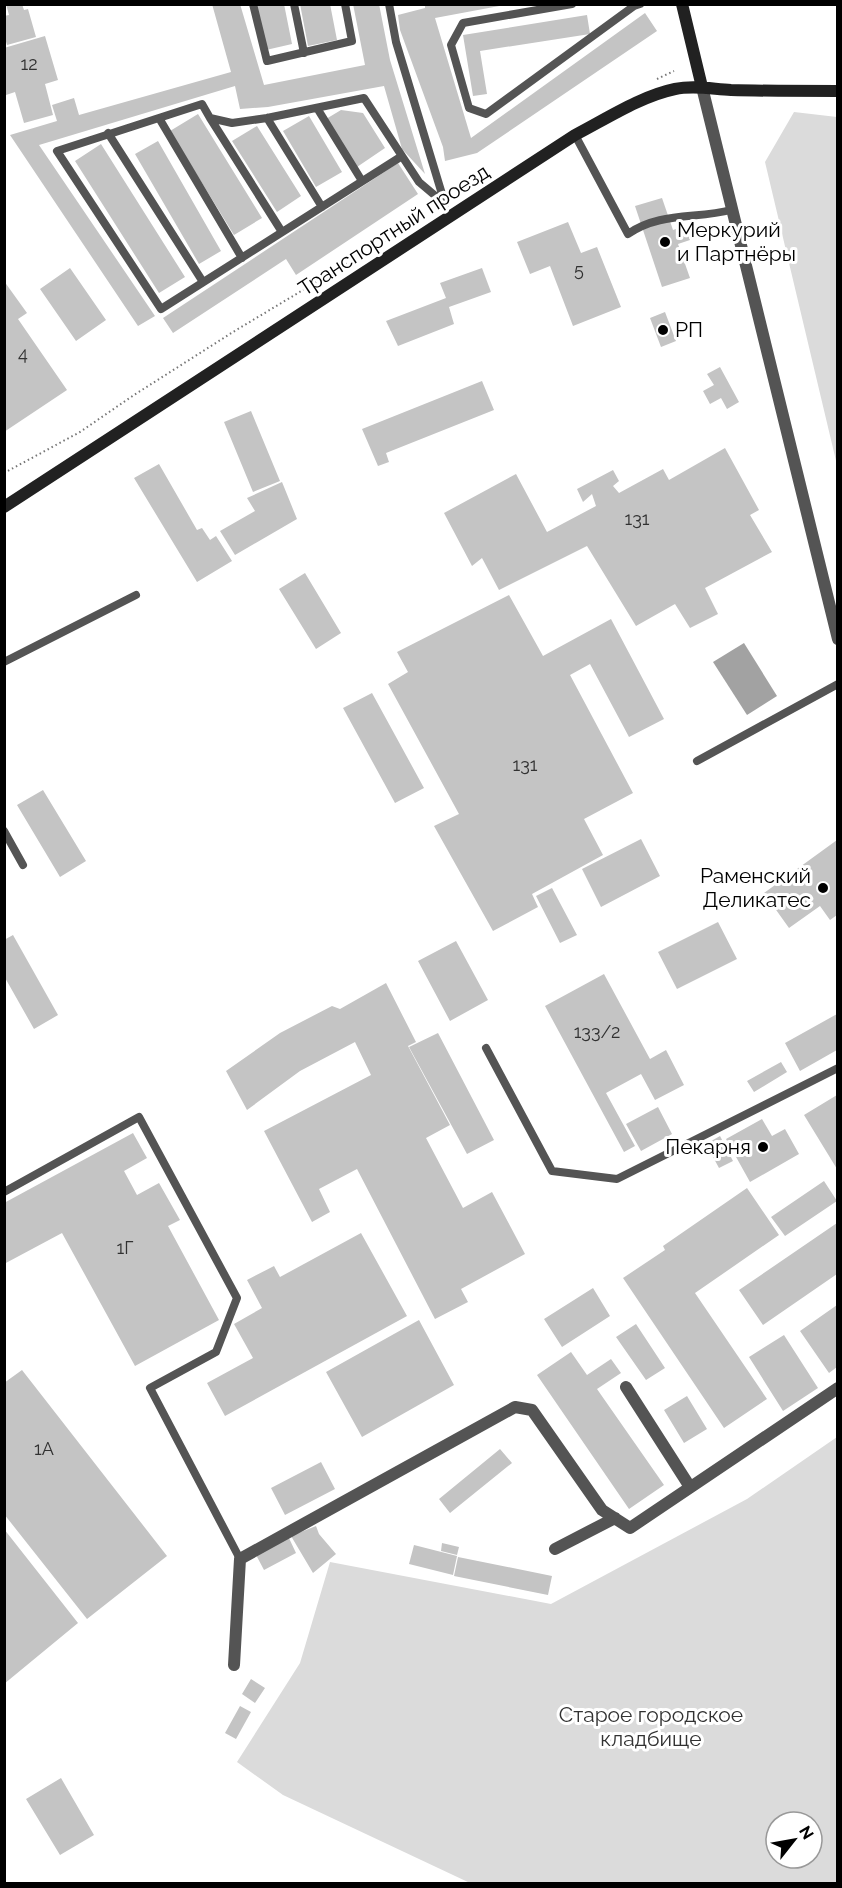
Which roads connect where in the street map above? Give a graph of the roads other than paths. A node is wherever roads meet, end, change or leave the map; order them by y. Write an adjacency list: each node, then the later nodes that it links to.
1 (253, 4): 8 (lane)
2 (294, 4): 8 (lane)
3 (345, 4): 8 (lane)
4 (389, 4): 19 (lane)
5 (572, 4): 6 (lane)
6 (640, 4)
7 (682, 4): 9 (main road)
8 (304, 53)
9 (702, 87): 10 (main road, Транспортный проезд); 16 (main road, Транспортный проезд); 21 (street)
10 (837, 91)
11 (317, 108): 14 (lane); 17 (lane); 18 (lane)
12 (159, 118): 13 (lane); 15 (lane); 24 (lane)
13 (210, 118): 14 (lane); 23 (lane)
14 (267, 118): 20 (lane)
15 (108, 133): 25 (lane); 25 (lane)
16 (575, 135): 21 (lane); 22 (main road, Транспортный проезд)
17 (402, 156): 18 (lane); 19 (lane)
18 (362, 181): 20 (lane)
19 (445, 204): 22 (lane)
20 (322, 207): 23 (lane)
21 (731, 210): 28 (street)
22 (452, 216): 26 (main road, Транспортный проезд)
23 (282, 232): 24 (lane)
24 (242, 258): 25 (lane)
25 (203, 282)
26 (4, 507)
27 (136, 595): 29 (lane)
28 (837, 639)
29 (4, 662)
30 (837, 684): 31 (lane)
31 (697, 761)
32 (4, 831): 33 (lane)
33 (23, 865)
34 (486, 1048): 35 (lane)
35 (837, 1068)
36 (4, 1192): 42 (lane)
37 (626, 1387): 39 (street)
38 (837, 1388): 39 (street)
39 (690, 1487): 40 (street)
40 (615, 1518): 41 (street); 42 (street)
41 (555, 1549)
42 (240, 1559): 43 (street)
43 (234, 1665)

